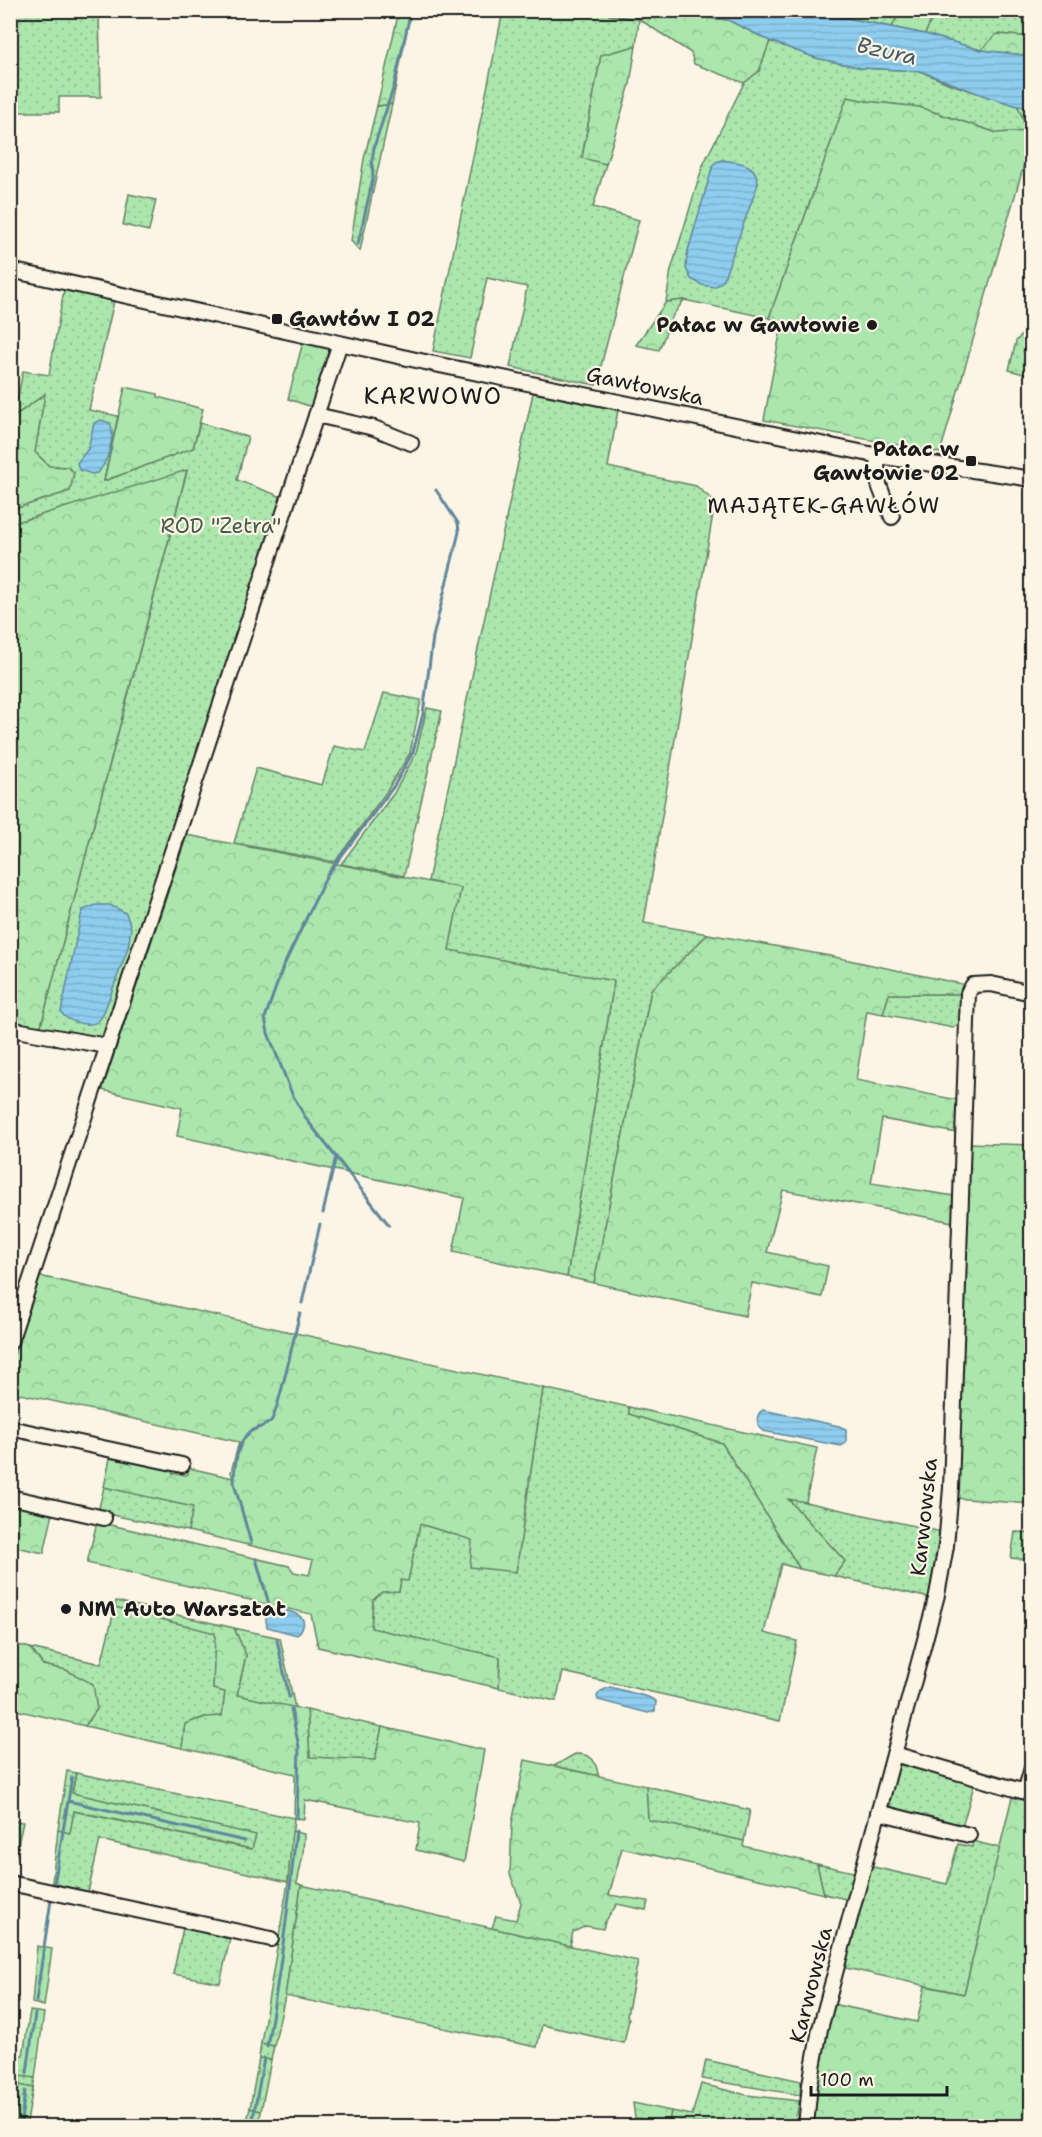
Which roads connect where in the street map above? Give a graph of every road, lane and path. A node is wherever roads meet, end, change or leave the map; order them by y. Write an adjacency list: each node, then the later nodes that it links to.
1 (10, 270): 2 (street, Gawłowska)
2 (340, 343): 3 (street); 5 (street, Gawłowska)
3 (316, 415): 4 (street); 10 (street)
4 (411, 443)
5 (879, 456): 6 (street, Gawłowska); 7 (street)
6 (1032, 479)
7 (892, 517)
8 (1032, 993): 16 (street, Karwowska)
9 (10, 1029): 10 (street)
10 (107, 1046): 11 (street)
11 (10, 1342)
12 (10, 1428): 13 (street)
13 (183, 1465)
14 (10, 1497): 15 (street)
15 (104, 1518)
16 (894, 1754): 18 (street); 19 (street, Karwowska)
17 (1032, 1768): 18 (street)
18 (1028, 1793)
19 (878, 1812): 20 (street); 23 (street, Karwowska)
20 (969, 1836)
21 (10, 1883): 22 (street)
22 (271, 1939)
23 (806, 2127)

